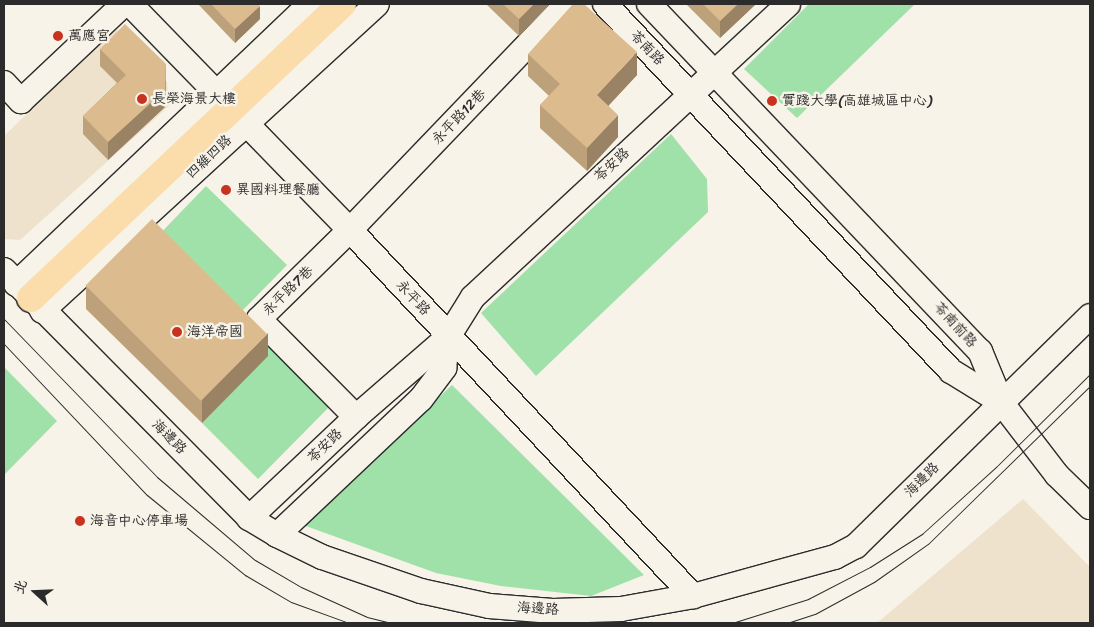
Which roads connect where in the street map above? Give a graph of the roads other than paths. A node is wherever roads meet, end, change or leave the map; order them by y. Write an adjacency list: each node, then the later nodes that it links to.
1 (124, 4): 11 (street)
2 (130, 4): 13 (street, 永平路)
3 (310, 4): 13 (street, 四維四路)
4 (342, 4): 13 (main road, 四維四路)
5 (377, 4): 13 (street, 四維四路)
6 (567, 4): 14 (street, 永平路12巷)
7 (604, 4): 12 (street, 苓南路)
8 (649, 4): 10 (street)
9 (788, 4): 10 (street, 苓安路)
10 (713, 70): 12 (street, 苓安路); 18 (street, 苓南前路)
11 (4, 83)
12 (689, 93): 17 (street, 苓安路); 18 (street)
13 (231, 109): 14 (street, 永平路); 15 (main road, 四維四路)
14 (350, 230): 17 (street, 永平路); 19 (street, 永平路7巷)
15 (23, 291): 21 (street, 海邊路)
16 (1090, 316): 18 (street, 海邊路)
17 (448, 337): 19 (street, 苓安路); 22 (street, 苓安路); 23 (street, 永平路)
18 (1001, 402): 20 (street); 23 (street, 海邊路)
19 (356, 417): 21 (street, 苓安路)
20 (1090, 506)
21 (250, 518): 22 (street, 海邊路)
22 (277, 535): 23 (street, 海邊路)
23 (693, 596)

